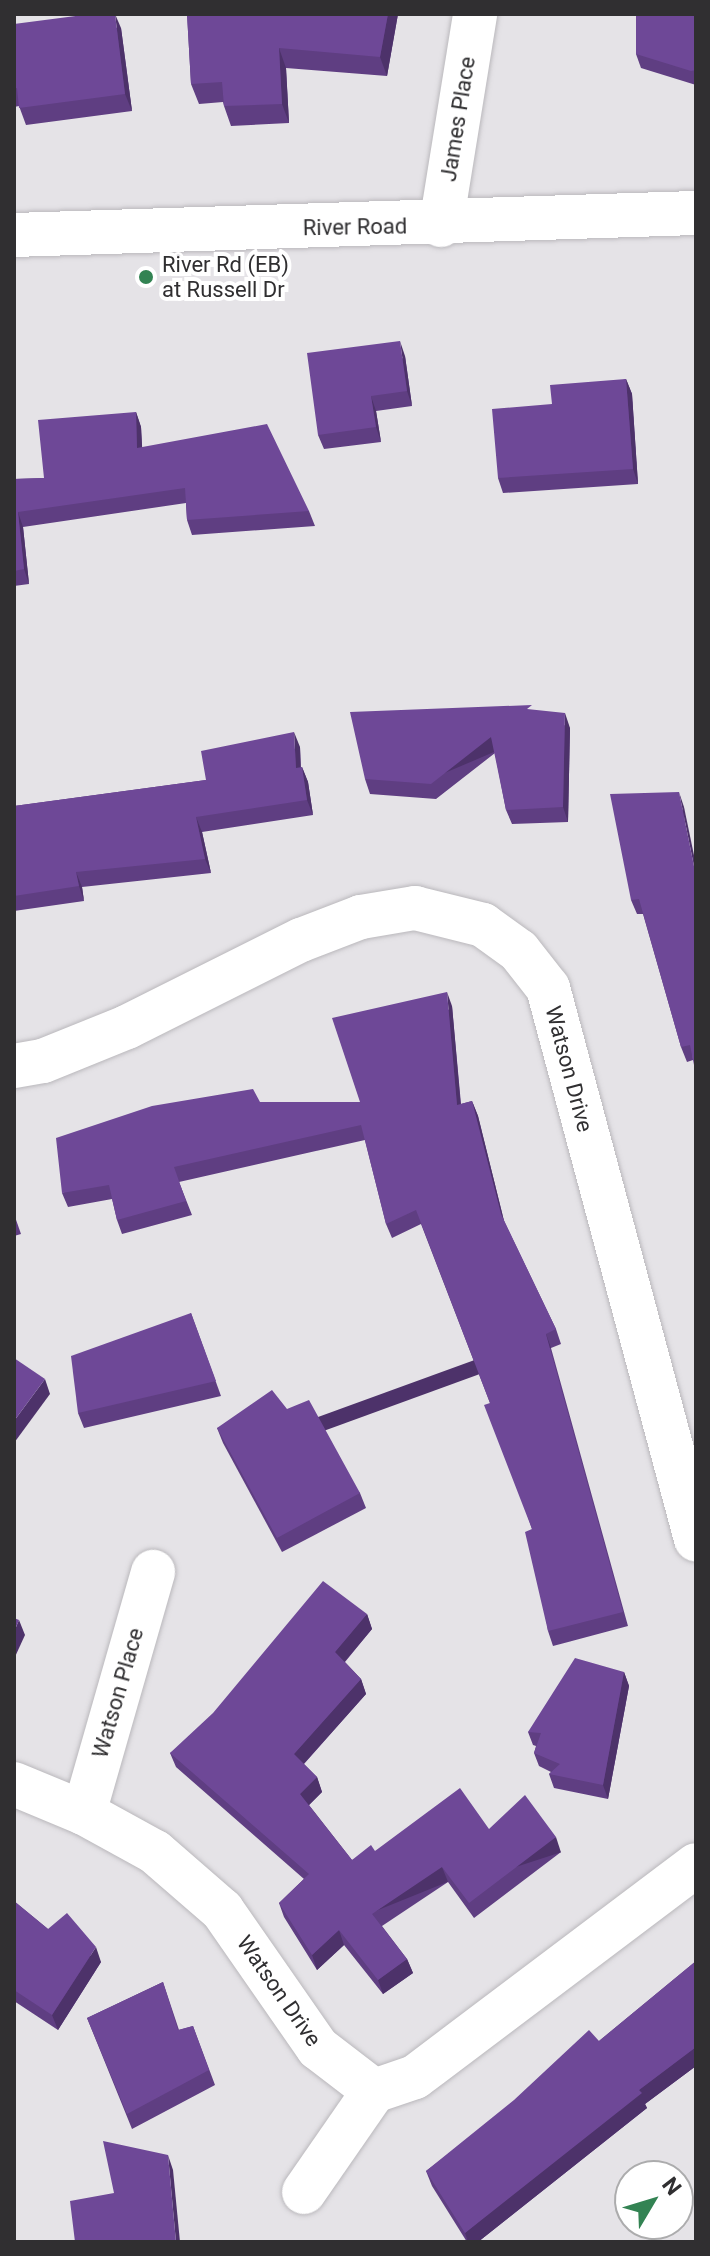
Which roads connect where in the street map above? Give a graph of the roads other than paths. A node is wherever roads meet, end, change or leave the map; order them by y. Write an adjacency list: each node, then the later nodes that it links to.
1 (475, 14): 3 (street, James Place)
2 (696, 213): 3 (street, River Road)
3 (441, 225): 4 (street, River Road)
4 (14, 235)
5 (14, 1066): 6 (street, Watson Drive)
6 (696, 1539)
7 (153, 1572): 9 (street, Watson Place)
8 (14, 1784): 9 (street, Watson Drive)
9 (84, 1813): 11 (street, Watson Drive)
10 (696, 1865): 11 (street)
11 (374, 2091): 12 (street)
12 (304, 2192)

